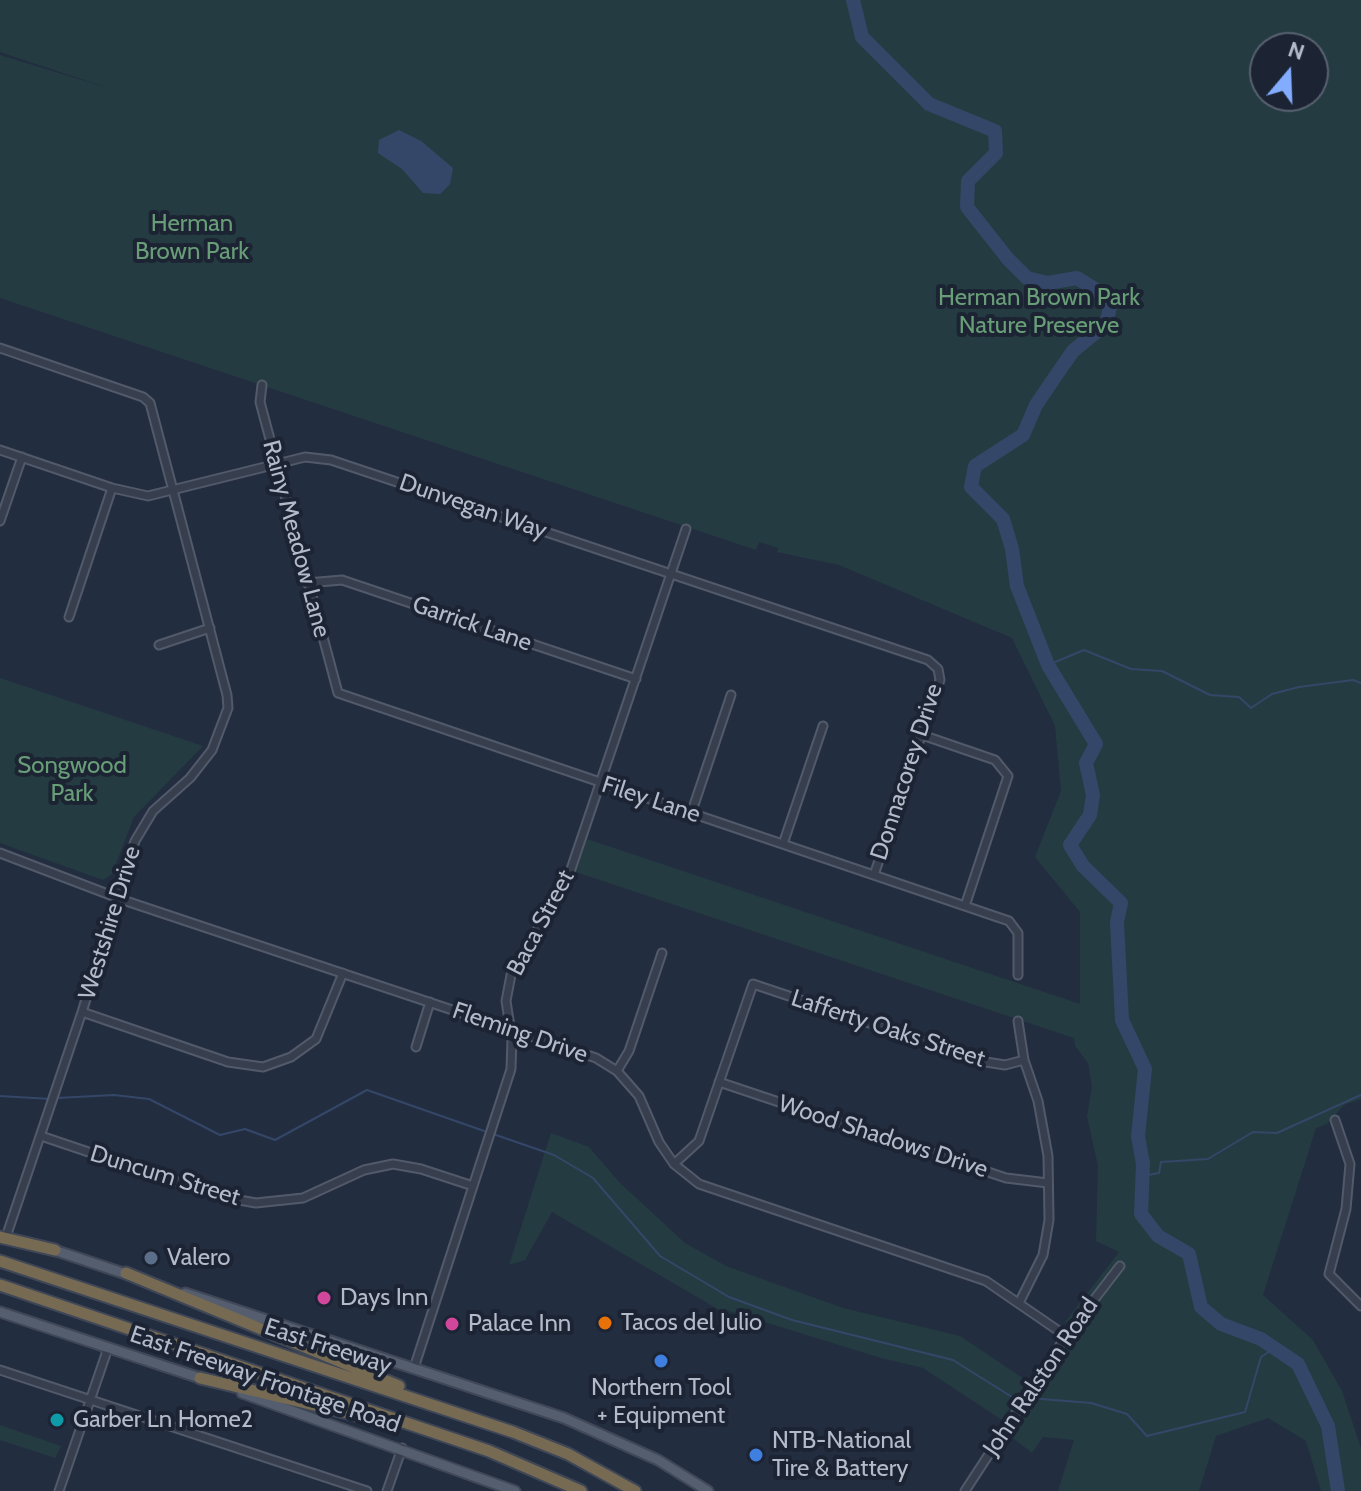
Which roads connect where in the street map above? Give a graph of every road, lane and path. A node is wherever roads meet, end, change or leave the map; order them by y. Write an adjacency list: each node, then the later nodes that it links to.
1 (0, 348): 7 (street, Westshire Drive)
2 (262, 385): 5 (street, Rainy Meadow Lane)
3 (0, 450): 4 (street, Dunvegan Way)
4 (22, 457): 6 (street, Dunvegan Way); 8 (street)
5 (275, 464): 7 (street, Dunvegan Way); 10 (street, Dunvegan Way); 11 (street, Rainy Meadow Lane)
6 (112, 488): 7 (street, Dunvegan Way); 12 (street)
7 (174, 491): 13 (street, Westshire Drive)
8 (0, 521)
9 (686, 529): 10 (street, Baca Street)
10 (672, 574): 15 (street, Dunvegan Way); 16 (street, Baca Street)
11 (307, 583): 16 (street, Garrick Lane); 17 (street, Rainy Meadow Lane)
12 (69, 617)
13 (210, 628): 14 (street); 26 (street, Westshire Drive)
14 (159, 645)
15 (938, 669): 20 (street, Donnacorey Drive)
16 (636, 679): 21 (street, Baca Street)
17 (338, 693): 21 (street, Filey Lane)
18 (731, 695): 22 (street)
19 (823, 726): 23 (street)
20 (922, 735): 25 (street, Donnacorey Drive); 27 (street)
21 (601, 783): 22 (street, Filey Lane); 34 (street, Baca Street)
22 (691, 814): 23 (street, Filey Lane)
23 (783, 844): 25 (street, Filey Lane)
24 (0, 853): 26 (street, Fleming Drive)
25 (874, 875): 27 (street, Filey Lane)
26 (117, 896): 29 (street, Fleming Drive); 32 (street, Westshire Drive)
27 (965, 906): 30 (street, Filey Lane)
28 (662, 953): 37 (street)
29 (343, 973): 31 (street, Fleming Drive); 32 (street)
30 (1018, 975)
31 (430, 1002): 34 (street, Fleming Drive); 35 (street)
32 (82, 1012): 40 (street, Westshire Drive)
33 (1018, 1021): 36 (street)
34 (510, 1028): 37 (street, Fleming Drive); 45 (street, Baca Street)
35 (416, 1047)
36 (1024, 1060): 38 (street, Lafferty Oaks Street); 44 (street)
37 (617, 1071): 41 (street, Fleming Drive)
38 (719, 1082): 41 (street); 44 (street, Wood Shadows Drive)
39 (1335, 1120): 42 (street)
40 (41, 1136): 45 (street, Duncum Street); 46 (street, Westshire Drive)
41 (674, 1164): 52 (street, Fleming Drive)
42 (1350, 1164): 43 (street); 53 (street)
43 (1361, 1164)
44 (1048, 1183): 52 (street)
45 (473, 1186): 57 (street, Baca Street)
46 (2, 1234): 47 (highway)
47 (55, 1250): 50 (main road)
48 (0, 1261): 61 (highway, East Freeway)
49 (1120, 1266): 55 (street, John Ralston Road)
50 (126, 1273): 57 (main road); 61 (highway)
51 (0, 1285): 62 (highway, East Freeway)
52 (1019, 1303): 55 (street, Fleming Drive)
53 (1361, 1306)
54 (0, 1312): 56 (main road, East Freeway Frontage Road)
55 (1066, 1336): 71 (street, John Ralston Road)
56 (108, 1348): 59 (main road, East Freeway Frontage Road); 60 (street)
57 (414, 1368): 70 (main road)
58 (0, 1370): 60 (street)
59 (200, 1378): 62 (highway); 63 (main road, East Freeway Frontage Road)
60 (91, 1400): 64 (street); 65 (street)
61 (473, 1418): 69 (highway, East Freeway)
62 (456, 1440): 68 (highway, East Freeway)
63 (402, 1448): 66 (street); 67 (main road, East Freeway Frontage Road)
64 (59, 1491)
65 (367, 1491)
66 (387, 1491)
67 (515, 1491)
68 (581, 1491)
69 (635, 1491)
70 (708, 1491)
71 (965, 1491)

